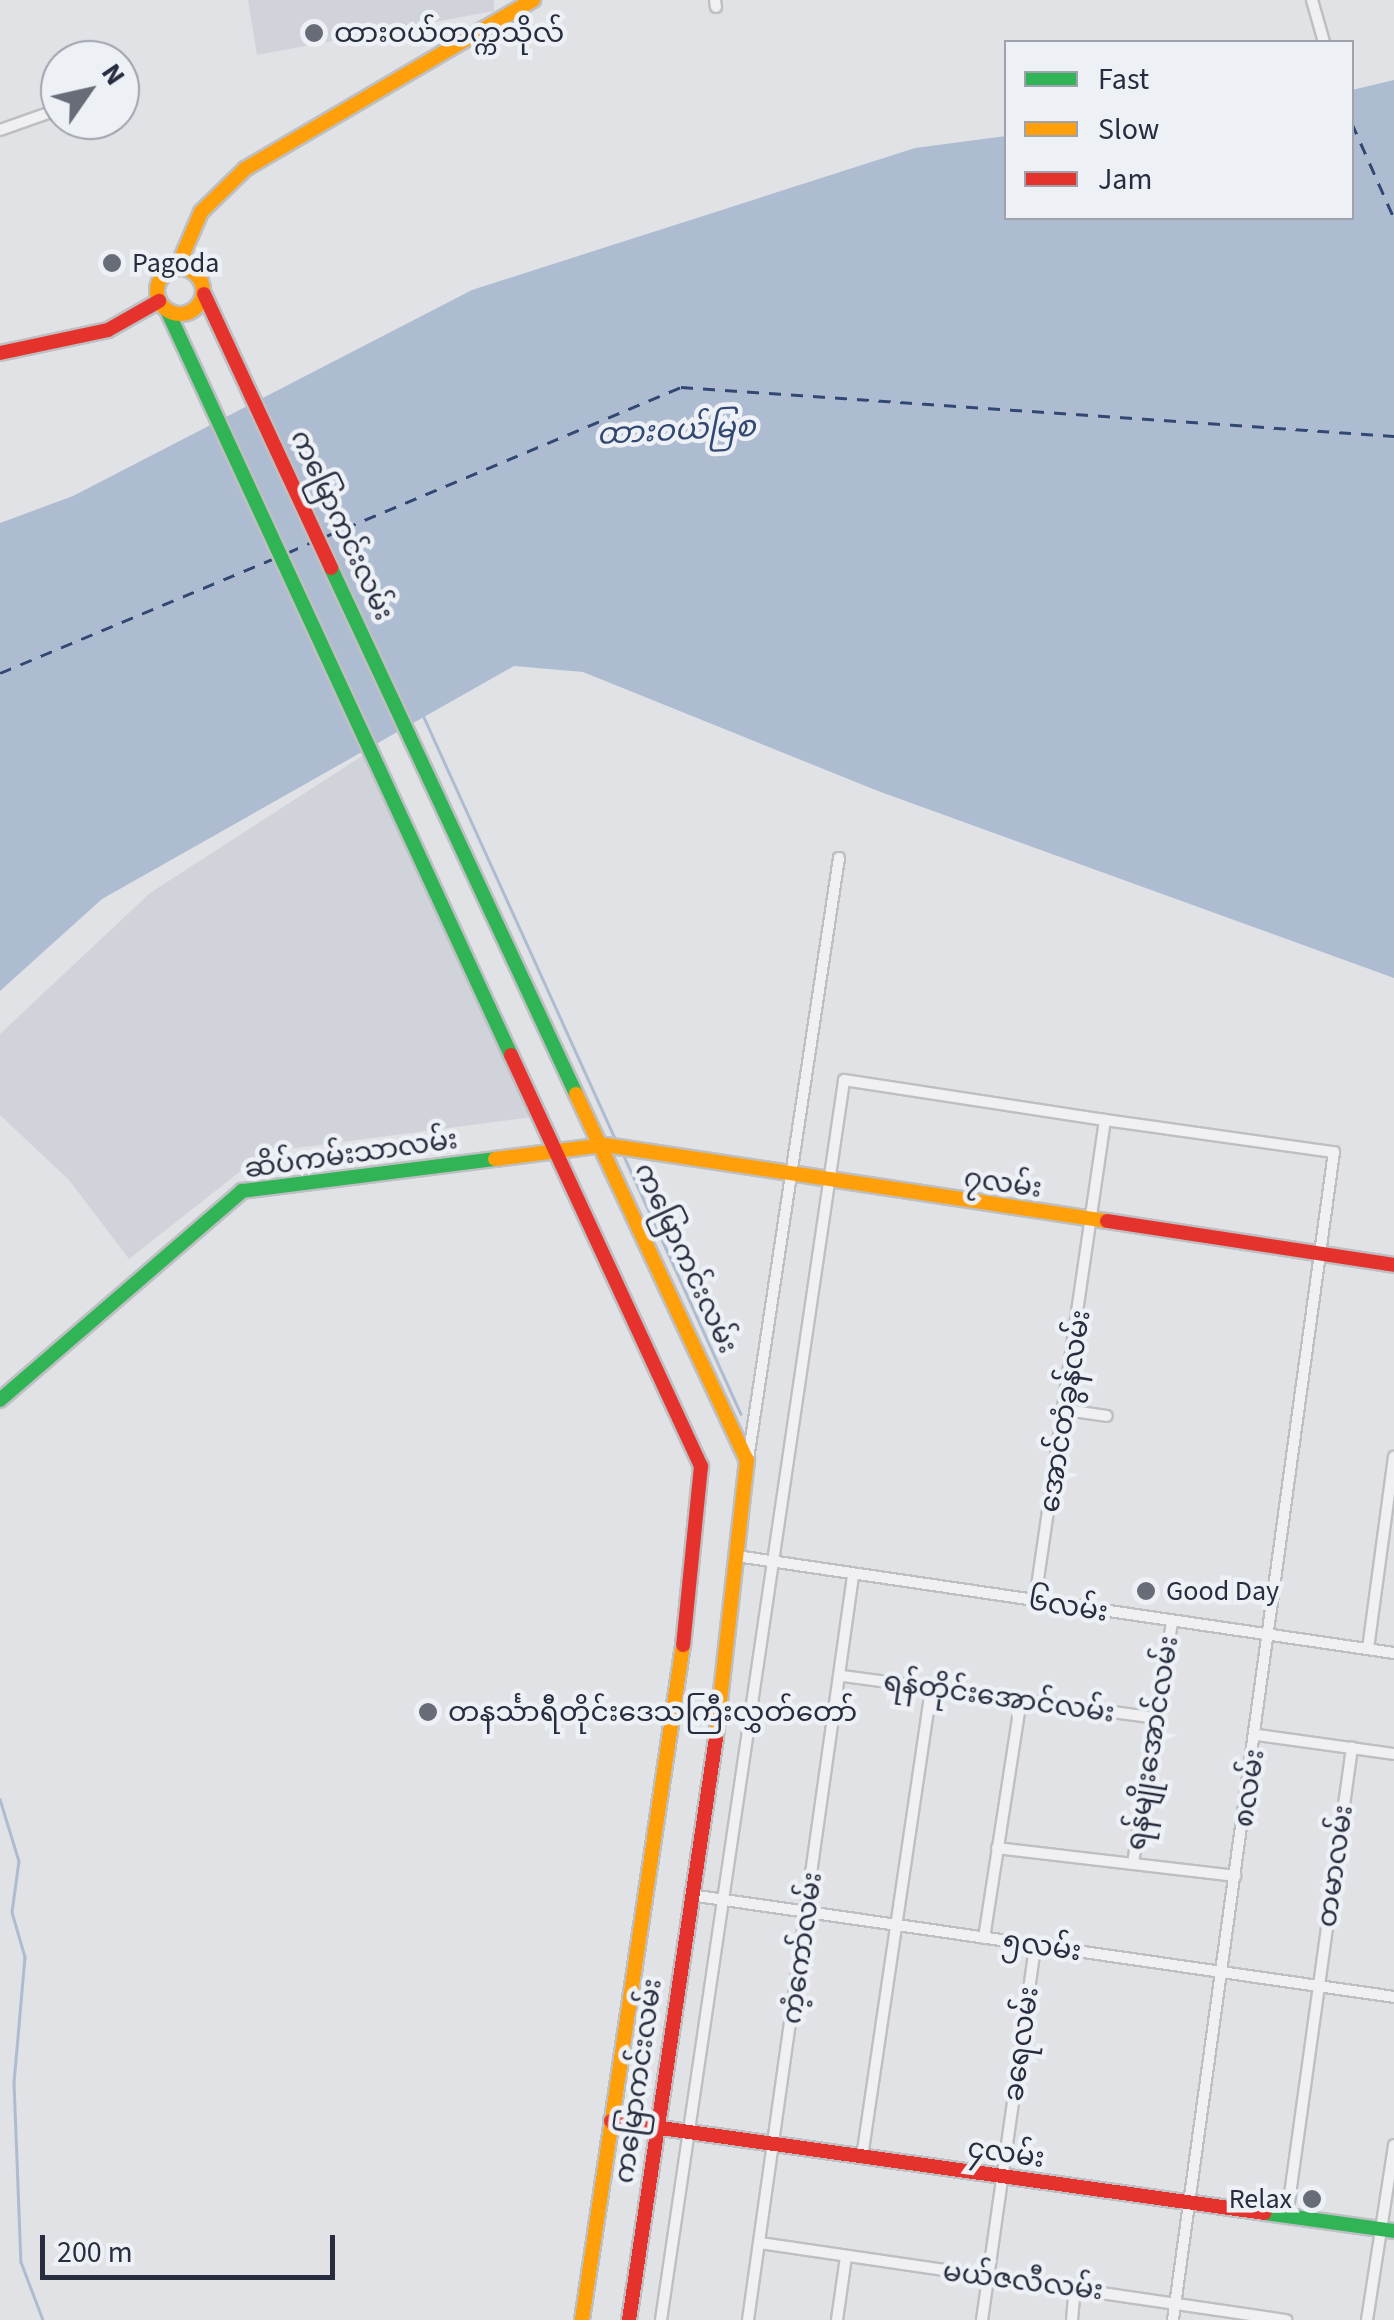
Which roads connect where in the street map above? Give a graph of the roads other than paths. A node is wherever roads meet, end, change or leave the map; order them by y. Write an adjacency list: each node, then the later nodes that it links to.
1 (533, 0): 6 (main road)
2 (1312, 0): 3 (street)
3 (1323, 40)
4 (40, 116): 5 (street)
5 (0, 130)
6 (177, 268): 7 (main road); 8 (main road)
7 (204, 294): 8 (main road); 12 (main road, ကမြောကင်းလမ်း)
8 (163, 305): 9 (main road); 13 (main road, ကမြောကင်းလမ်း)
9 (0, 353)
10 (839, 858): 14 (street)
11 (1105, 1120): 15 (street); 16 (street, အောင်တံခွန်လမ်း); 17 (street, ၈လမ်း)
12 (605, 1146): 13 (main road, ဆိပ်ကမ်းသာလမ်း); 14 (main road, ၇လမ်း); 23 (main road, ကမြောကင်းလမ်း)
13 (557, 1152): 19 (main road, ဆိပ်ကမ်းသာလမ်း); 51 (main road, ကမြောကင်းလမ်း)
14 (792, 1178): 15 (main road, ၇လမ်း); 23 (street)
15 (824, 1182): 16 (main road, ၇လမ်း); 25 (street)
16 (1095, 1222): 17 (main road, ၇လမ်း); 20 (street, အောင်တံခွန်လမ်း)
17 (1324, 1255): 18 (main road, ၇လမ်း); 29 (street, ၈လမ်း)
18 (1394, 1265)
19 (0, 1400)
20 (1066, 1410): 21 (street); 27 (street, အောင်တံခွန်လမ်း)
21 (1107, 1416)
22 (1394, 1457): 30 (street)
23 (748, 1460): 24 (main road, ကမြောကင်းလမ်း)
24 (743, 1557): 25 (street, ၆လမ်း); 42 (main road, ကမြောကင်းလမ်း)
25 (767, 1561): 26 (street, ၆လမ်း); 43 (street)
26 (853, 1576): 27 (street, ၆လမ်း); 32 (street, ကံ့ကော်လမ်း)
27 (1035, 1600): 28 (street, ၆လမ်း)
28 (1172, 1622): 29 (street, ၆လမ်း); 35 (street, ရန်မျိုးအောင်လမ်း)
29 (1273, 1634): 30 (street, ၆လမ်း); 36 (street, ၈လမ်း)
30 (1368, 1650): 31 (street, ၆လမ်း)
31 (1394, 1653)
32 (842, 1676): 33 (street, ရန်တိုင်းအောင်လမ်း); 44 (street, ကံ့ကော်လမ်း)
33 (931, 1686): 34 (street, ရန်တိုင်းအောင်လမ်း); 45 (street)
34 (1021, 1699): 35 (street, ရန်တိုင်းအောင်လမ်း); 39 (street)
35 (1156, 1718): 40 (street, ရန်မျိုးအောင်လမ်း)
36 (1257, 1735): 37 (street); 41 (street, ၈လမ်း)
37 (1352, 1747): 38 (street); 49 (street, တမာလမ်း)
38 (1394, 1754)
39 (997, 1848): 40 (street); 46 (street)
40 (1133, 1864): 41 (street)
41 (1235, 1876): 48 (street, ၈လမ်း)
42 (690, 1895): 43 (street, ၅လမ်း); 52 (main road, ကမြောကင်းလမ်း)
43 (720, 1900): 44 (street, ၅လမ်း); 53 (street)
44 (807, 1913): 45 (street, ၅လမ်း); 54 (street, ကံ့ကော်လမ်း)
45 (898, 1925): 46 (street, ၅လမ်း); 56 (street)
46 (984, 1938): 47 (street, ၅လမ်း)
47 (1035, 1946): 48 (street, ၅လမ်း); 57 (street, ခရေလမ်း)
48 (1221, 1970): 49 (street, ၅လမ်း); 58 (street, ၈လမ်း)
49 (1319, 1985): 50 (street, ၅လမ်း); 59 (street, တမာလမ်း)
50 (1394, 1996)
51 (611, 2121): 52 (main road, ၄လမ်း); 67 (main road, ကမြောကင်းလမ်း)
52 (656, 2128): 53 (main road, ၄လမ်း); 68 (main road, ကမြောကင်းလမ်း)
53 (688, 2133): 54 (main road, ၄လမ်း); 69 (street)
54 (772, 2145): 56 (main road, ၄လမ်း); 61 (street, ကံ့ကော်လမ်း)
55 (1394, 2145): 60 (street)
56 (862, 2157): 57 (main road, ၄လမ်း)
57 (1001, 2179): 58 (main road, ၄လမ်း); 63 (street, ခရေလမ်း)
58 (1188, 2204): 59 (main road, ၄လမ်း); 65 (street, ၈လမ်း)
59 (1287, 2216): 60 (main road, ၄လမ်း)
60 (1389, 2230): 75 (street)
61 (760, 2243): 62 (street, မယ်ဇလီလမ်း); 70 (street, ကံ့ကော်လမ်း)
62 (846, 2258): 63 (street, မယ်ဇလီလမ်း); 71 (street)
63 (990, 2276): 64 (street, မယ်ဇလီလမ်း); 72 (street, ခရေလမ်း)
64 (1076, 2288): 65 (street, မယ်ဇလီလမ်း); 73 (street)
65 (1176, 2301): 66 (street, မယ်ဇလီလမ်း); 74 (street, ၈လမ်း)
66 (1278, 2319)
67 (582, 2320)
68 (629, 2320)
69 (660, 2320)
70 (748, 2320)
71 (838, 2320)
72 (982, 2320)
73 (1072, 2320)
74 (1173, 2320)
75 (1367, 2320)

